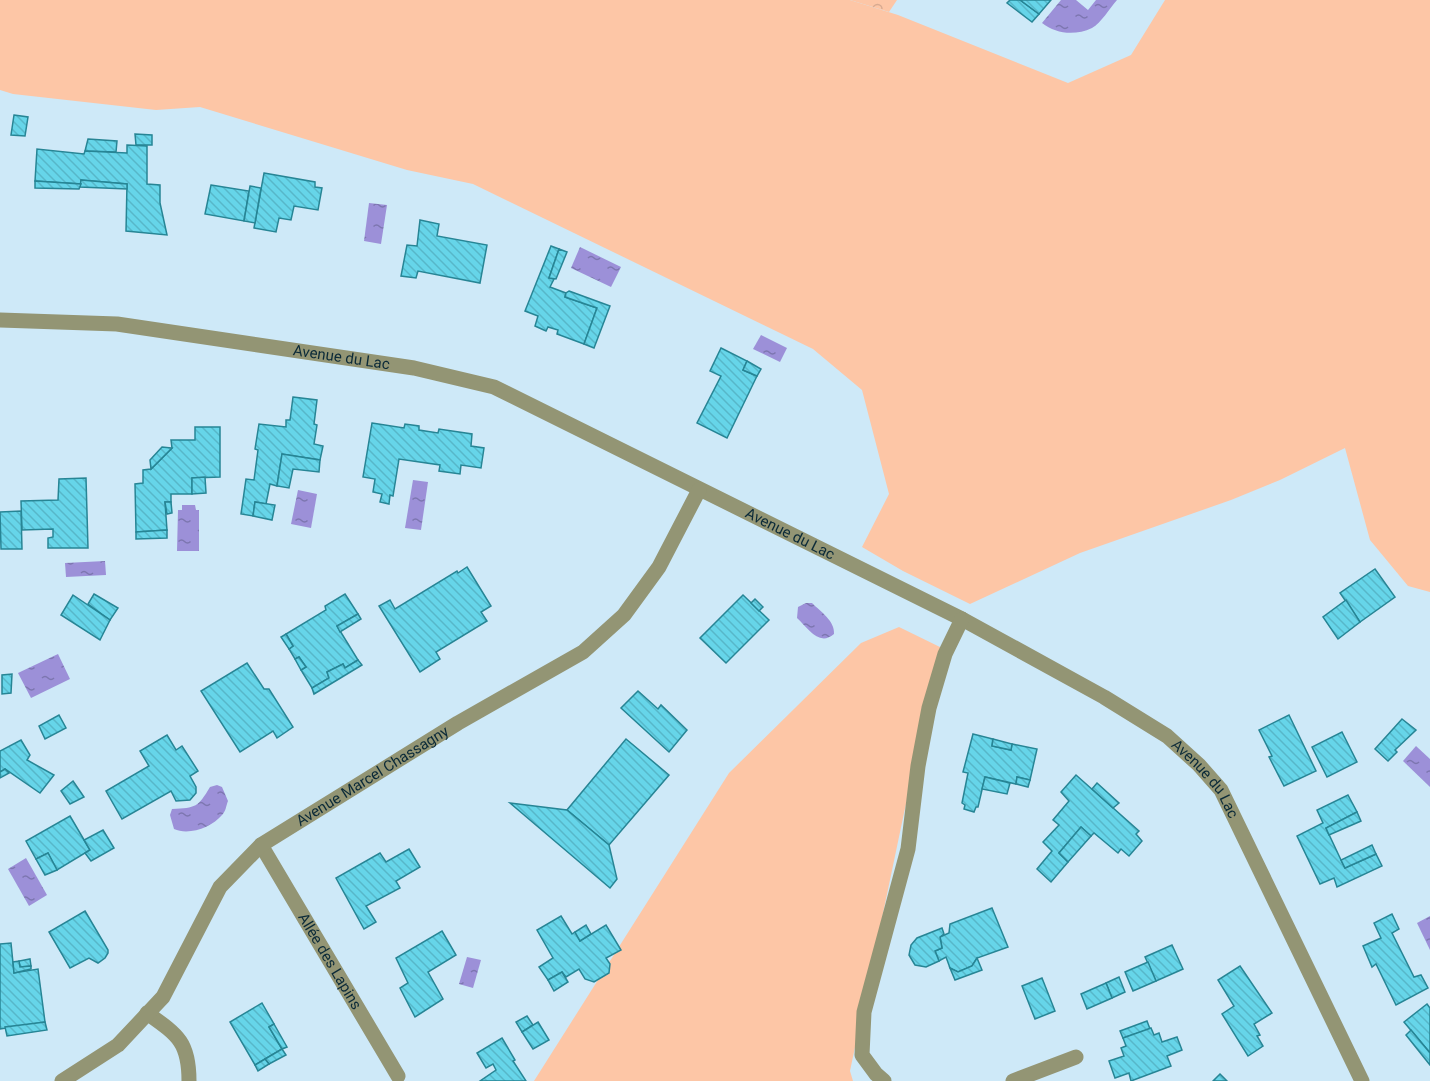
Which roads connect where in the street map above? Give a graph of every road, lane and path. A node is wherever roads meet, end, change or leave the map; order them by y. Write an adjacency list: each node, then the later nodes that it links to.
1 (0, 320): 2 (street, Avenue du Lac)
2 (699, 490): 3 (street, Avenue du Lac); 4 (street, Avenue Marcel Chassagny)
3 (962, 619): 10 (street); 12 (street, Avenue du Lac)
4 (261, 845): 5 (street, Avenue Marcel Chassagny); 7 (street, Allée des Lapins)
5 (147, 1013): 8 (street, Avenue Marcel Chassagny); 9 (street)
6 (1076, 1057): 11 (street)
7 (398, 1076)
8 (62, 1081)
9 (189, 1081)
10 (884, 1081)
11 (1013, 1081)
12 (1362, 1081)

